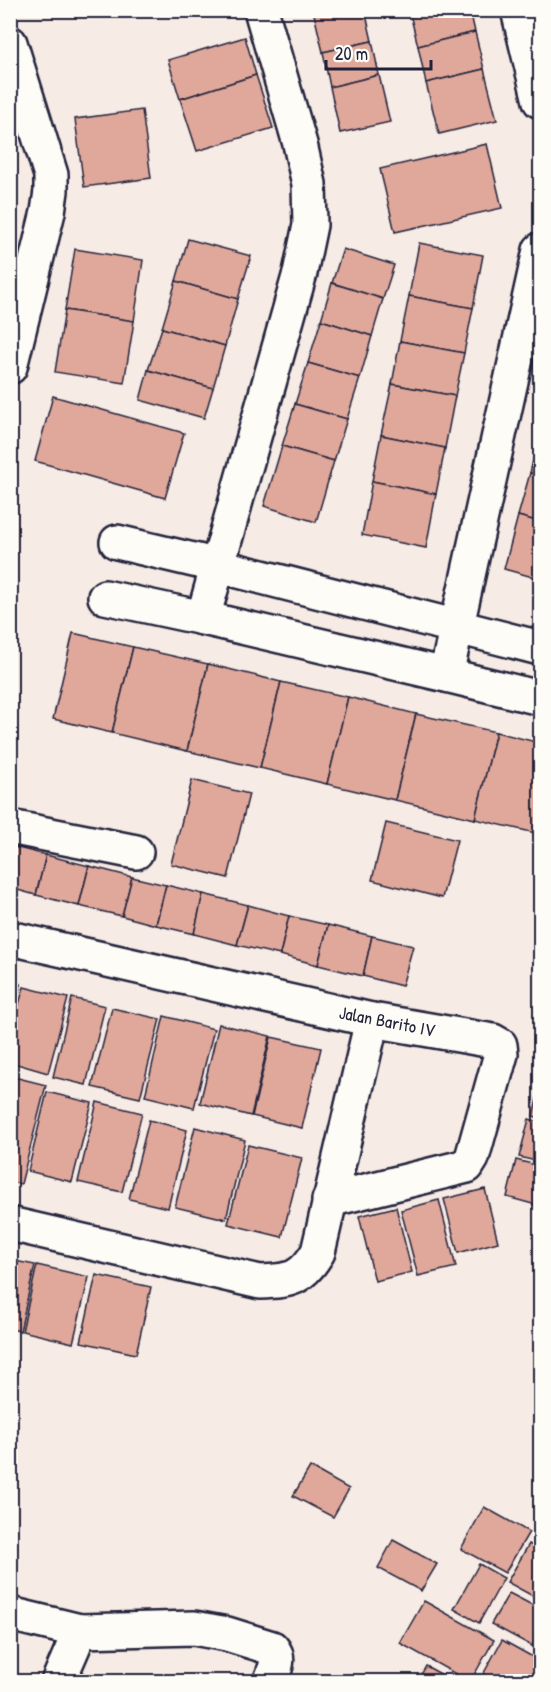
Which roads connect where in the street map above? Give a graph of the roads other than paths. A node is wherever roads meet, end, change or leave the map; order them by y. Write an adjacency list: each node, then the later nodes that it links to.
1 (261, 10): 8 (street)
2 (518, 10): 4 (street)
3 (10, 43): 6 (street)
4 (540, 101)
5 (540, 250): 11 (street)
6 (10, 367)
7 (117, 543): 8 (street)
8 (219, 566): 10 (street); 11 (street)
9 (105, 597): 10 (street)
10 (203, 618): 13 (street)
11 (457, 627): 12 (street); 13 (street)
12 (540, 648)
13 (446, 675): 14 (street)
14 (540, 698)
15 (10, 827): 16 (street)
16 (136, 852)
17 (10, 938): 18 (street, Jalan Barito IV)
18 (372, 1020): 19 (street); 19 (street, Jalan Barito IV)
19 (330, 1200): 20 (street)
20 (10, 1224)
21 (10, 1614): 22 (street)
22 (80, 1631): 23 (street); 24 (street)
23 (58, 1682)
24 (270, 1682)

